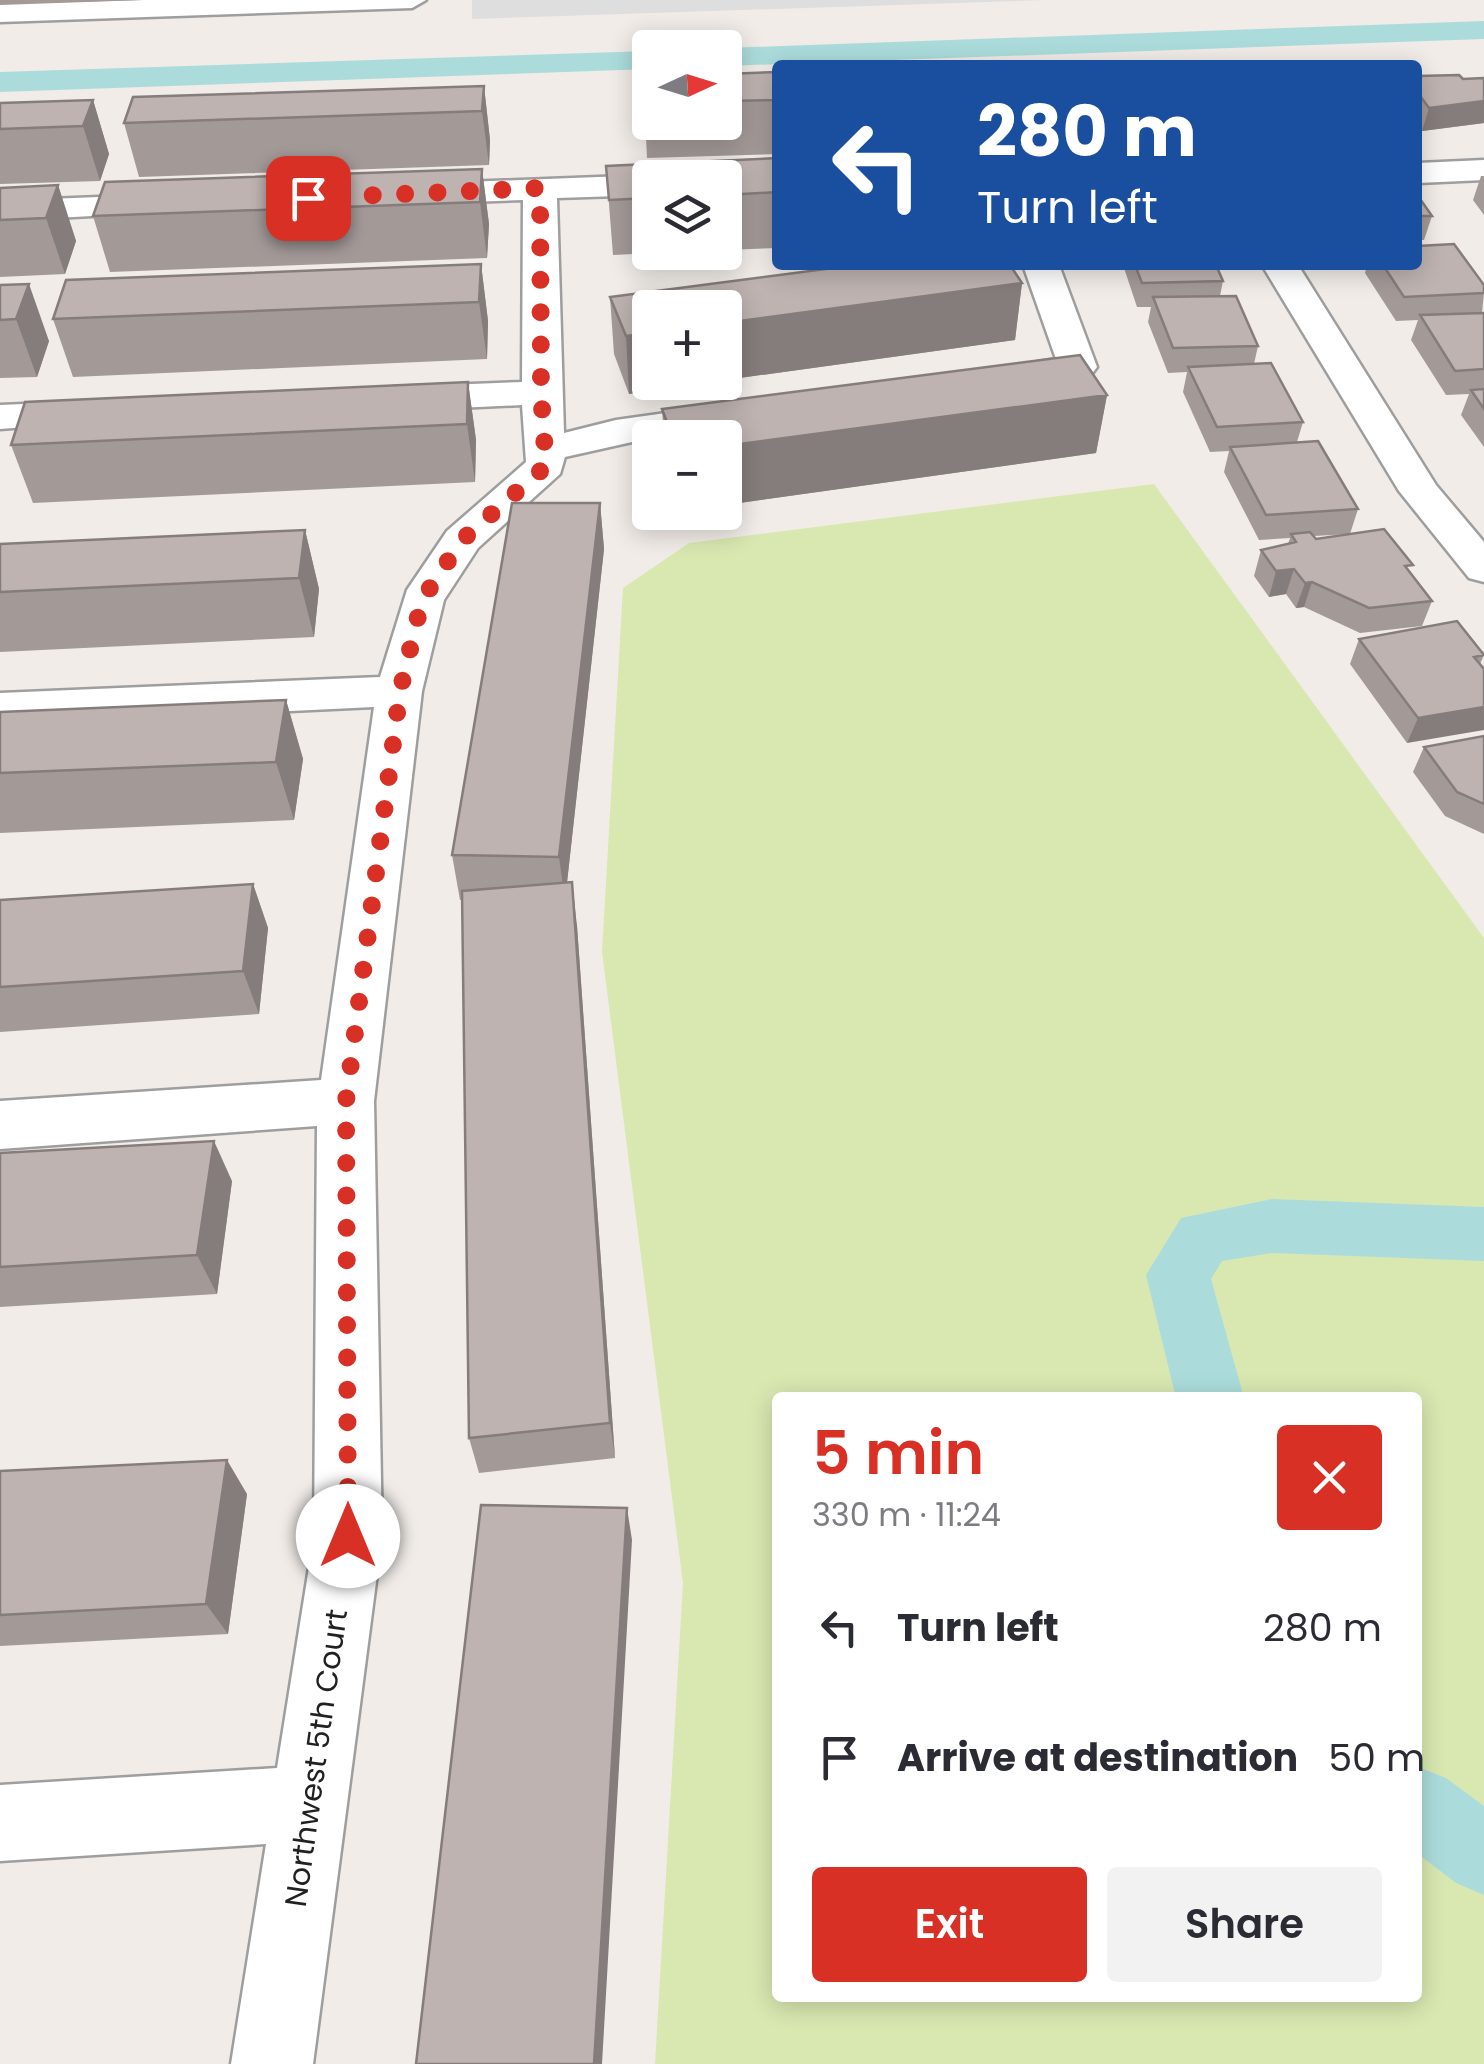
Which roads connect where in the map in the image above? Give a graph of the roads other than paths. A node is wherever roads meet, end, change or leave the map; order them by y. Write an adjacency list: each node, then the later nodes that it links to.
1 (412, 0): 2 (street)
2 (0, 13)
3 (1484, 170): 4 (street)
4 (1422, 173)
5 (632, 185): 6 (street)
6 (540, 188): 7 (street); 13 (street)
7 (386, 195)
8 (212, 202): 9 (street)
9 (0, 211)
10 (1043, 270): 12 (street)
11 (1283, 270): 19 (street)
12 (982, 381)
13 (541, 393): 14 (street); 18 (street)
14 (348, 402)
15 (135, 411): 17 (street)
16 (770, 411): 18 (street)
17 (0, 417)
18 (545, 450): 20 (street, Northwest 5th Court)
19 (1484, 569)
20 (400, 691): 21 (street); 22 (street, Northwest 5th Court)
21 (0, 709)
22 (346, 1101): 23 (street); 24 (street, Northwest 5th Court)
23 (0, 1125)
24 (309, 1804): 25 (street); 26 (street, Northwest 5th Court)
25 (0, 1824)
26 (272, 2064)

